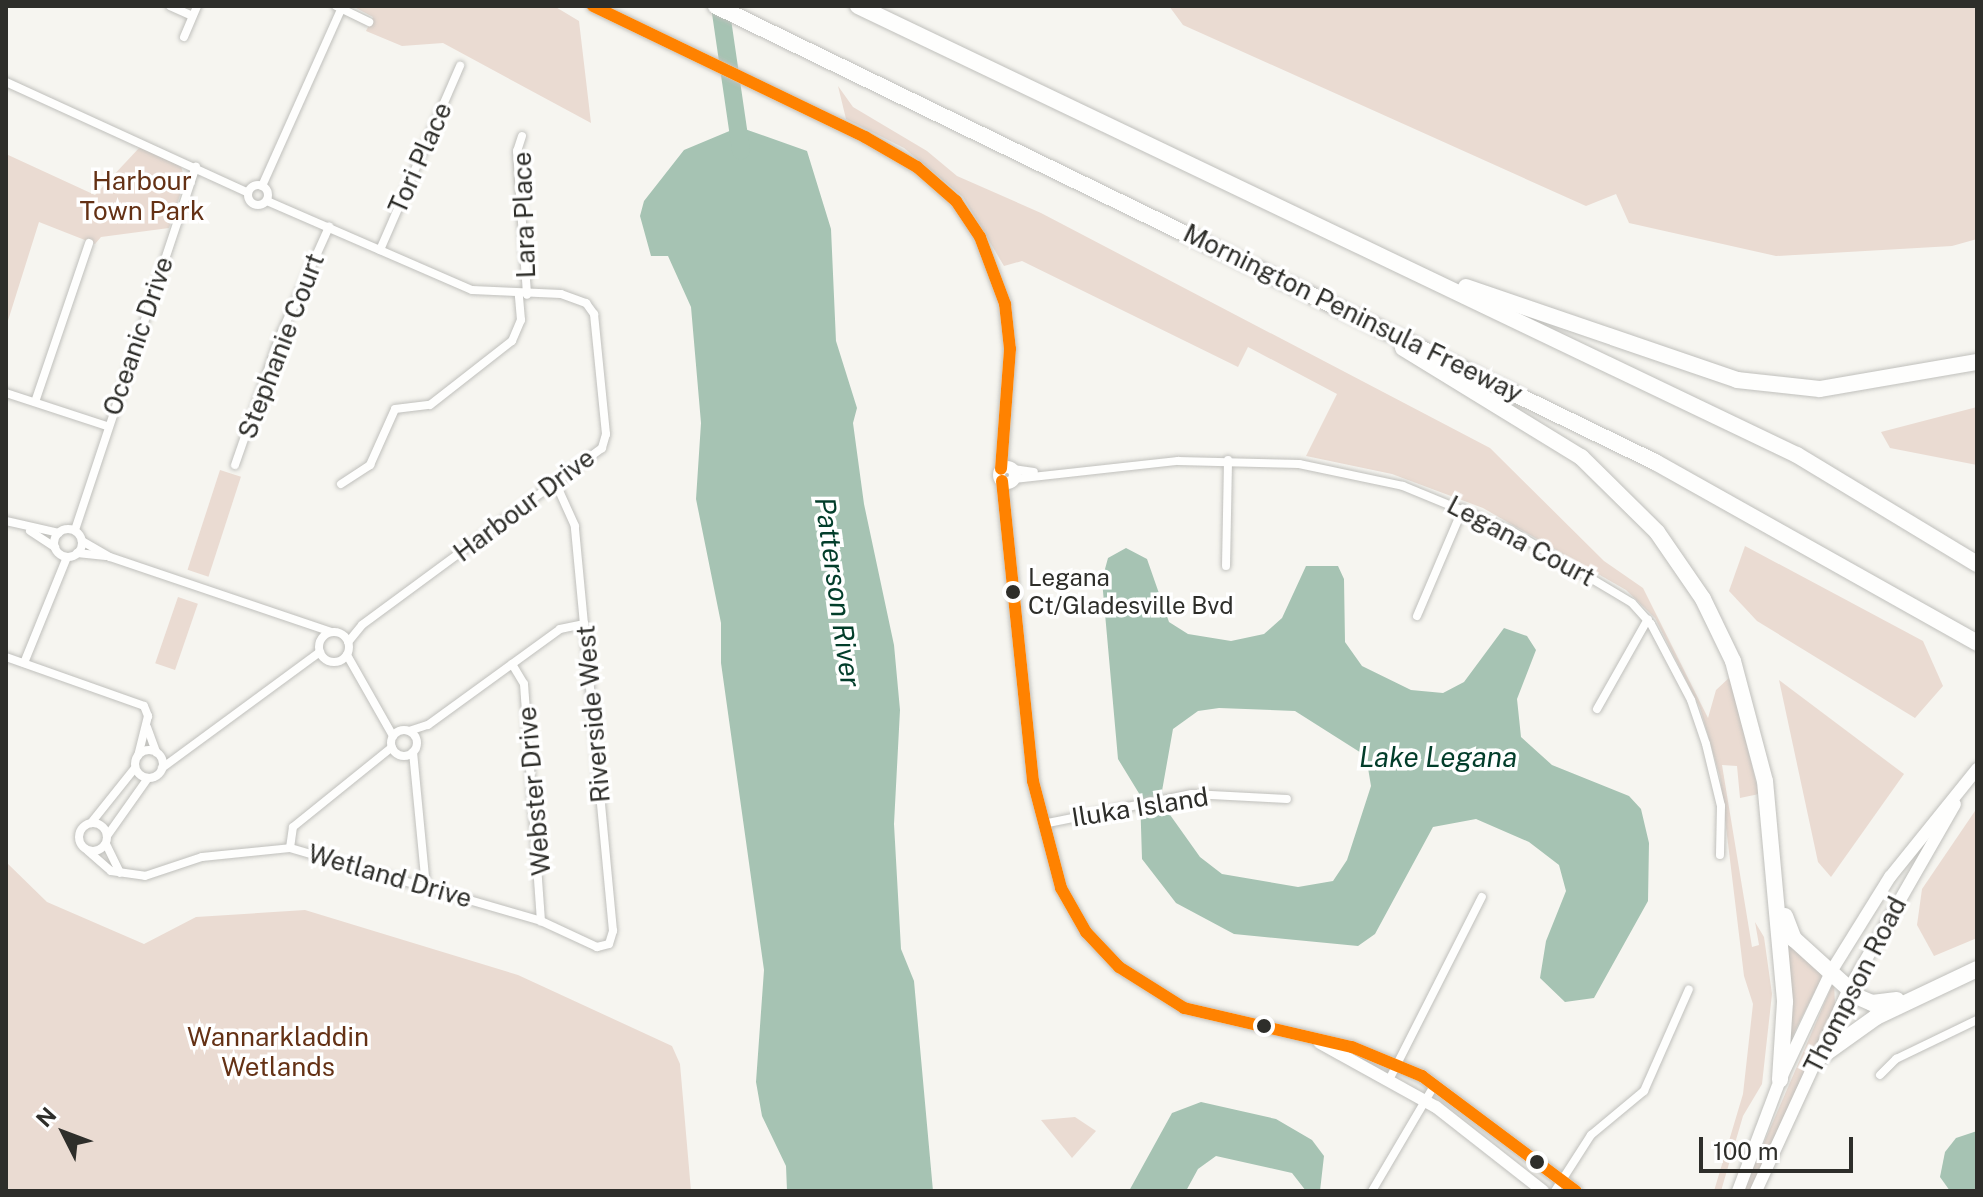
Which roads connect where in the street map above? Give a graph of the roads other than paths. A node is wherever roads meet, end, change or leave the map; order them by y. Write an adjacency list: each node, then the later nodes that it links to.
1 (170, 6): 7 (street)
2 (197, 6): 7 (street)
3 (716, 6): 22 (highway, Mornington Peninsula Freeway)
4 (858, 6): 20 (highway)
5 (338, 7): 8 (street); 14 (street)
6 (596, 7): 29 (main road)
7 (192, 16): 9 (street)
8 (369, 22)
9 (184, 37)
10 (460, 66): 19 (street, Tori Place)
11 (6, 82): 13 (street)
12 (522, 136): 21 (street, Lara Place)
13 (196, 167): 15 (street); 26 (street, Oceanic Drive)
14 (262, 186): 15 (street); 16 (street)
15 (248, 193): 16 (street, Harbour Drive)
16 (267, 201): 17 (street, Harbour Drive)
17 (329, 227): 19 (street, Harbour Drive); 28 (street, Stephanie Court)
18 (89, 243): 25 (street)
19 (380, 250): 21 (street, Harbour Drive)
20 (1407, 269): 23 (highway); 43 (highway)
21 (523, 295): 30 (street, Lara Place); 31 (street, Harbour Drive)
22 (1361, 316): 53 (highway, Mornington Peninsula Freeway); 88 (highway)
23 (1977, 362)
24 (6, 393): 25 (street)
25 (35, 402): 26 (street)
26 (107, 426): 32 (street, Oceanic Drive)
27 (1228, 460): 29 (street, Legana Court); 33 (street, Legana Court); 44 (street)
28 (235, 465)
29 (1009, 474): 80 (main road)
30 (341, 484)
31 (556, 484): 48 (street, Riverside West); 50 (street, Harbour Drive)
32 (80, 505): 36 (street, Oceanic Drive); 37 (street, Oceanic Drive)
33 (1463, 508): 46 (street); 47 (street, Legana Court)
34 (6, 521): 35 (street)
35 (26, 528): 37 (street); 39 (street)
36 (75, 530): 37 (street); 38 (street)
37 (62, 531): 39 (street)
38 (82, 541): 40 (street); 42 (street)
39 (56, 549): 41 (street); 45 (street)
40 (77, 553): 41 (street); 42 (street)
41 (67, 557): 45 (street)
42 (110, 557): 49 (street)
43 (1977, 564)
44 (1226, 566)
45 (53, 581): 58 (street)
46 (1417, 616)
47 (1648, 619): 62 (street); 84 (street, Legana Court)
48 (584, 624): 59 (street); 90 (street, Riverside West)
49 (307, 625): 51 (street); 54 (street)
50 (362, 625): 51 (street, Harbour Drive); 52 (street, Harbour Drive)
51 (335, 632): 52 (street); 54 (street)
52 (348, 642): 55 (street)
53 (1977, 643)
54 (320, 647): 57 (street); 60 (street)
55 (347, 655): 57 (street); 61 (street)
56 (6, 657): 58 (street)
57 (331, 661): 60 (street); 61 (street)
58 (24, 663): 64 (street)
59 (512, 664): 63 (street); 89 (street, Webster Drive)
60 (305, 668): 71 (street)
61 (352, 672): 65 (street)
62 (1597, 709)
63 (428, 725): 65 (street); 66 (street)
64 (147, 727): 69 (street); 70 (street)
65 (401, 732): 66 (street); 67 (street)
66 (417, 741): 68 (street)
67 (397, 752): 68 (street); 75 (street); 82 (street)
68 (413, 752): 75 (street)
69 (158, 753): 70 (street); 71 (street); 73 (street)
70 (138, 756): 72 (street)
71 (178, 757): 73 (street)
72 (135, 768): 76 (street); 79 (street)
73 (162, 768): 76 (street)
74 (1977, 769): 77 (main road, Thompson Road)
75 (417, 777): 86 (street)
76 (148, 778): 81 (street)
77 (1966, 784): 92 (main road, Thompson Road); 94 (main road, Thompson Road)
78 (1287, 799): 80 (street, Iluka Island)
79 (90, 823): 81 (street); 83 (street)
80 (1042, 824): 97 (main road)
81 (107, 840): 83 (street); 85 (street)
82 (290, 848): 85 (street, Wetland Drive); 86 (street, Wetland Drive)
83 (88, 851): 85 (street)
84 (1720, 855)
85 (120, 873)
86 (426, 887): 89 (street, Wetland Drive)
87 (1482, 897): 99 (street)
88 (1778, 900): 92 (highway); 102 (highway)
89 (541, 921): 90 (street, Wetland Drive)
90 (606, 946)
91 (1977, 969): 95 (highway)
92 (1832, 970): 94 (highway); 102 (main road, Thompson Road)
93 (1689, 989): 105 (street)
94 (1849, 989): 95 (highway); 98 (main road, Thompson Road)
95 (1913, 997): 98 (highway)
96 (1977, 1020): 100 (street)
97 (1320, 1043): 99 (main road); 101 (main road)
98 (1816, 1060): 110 (main road, Thompson Road)
99 (1397, 1064): 101 (street); 103 (main road)
100 (1880, 1075)
101 (1390, 1078): 104 (main road)
102 (1780, 1080): 109 (main road, Thompson Road)
103 (1435, 1084): 104 (street); 105 (main road)
104 (1426, 1101): 106 (street); 107 (main road)
105 (1558, 1186): 108 (main road)
106 (1372, 1191)
107 (1543, 1191)
108 (1576, 1191)
109 (1738, 1191)
110 (1756, 1191)

